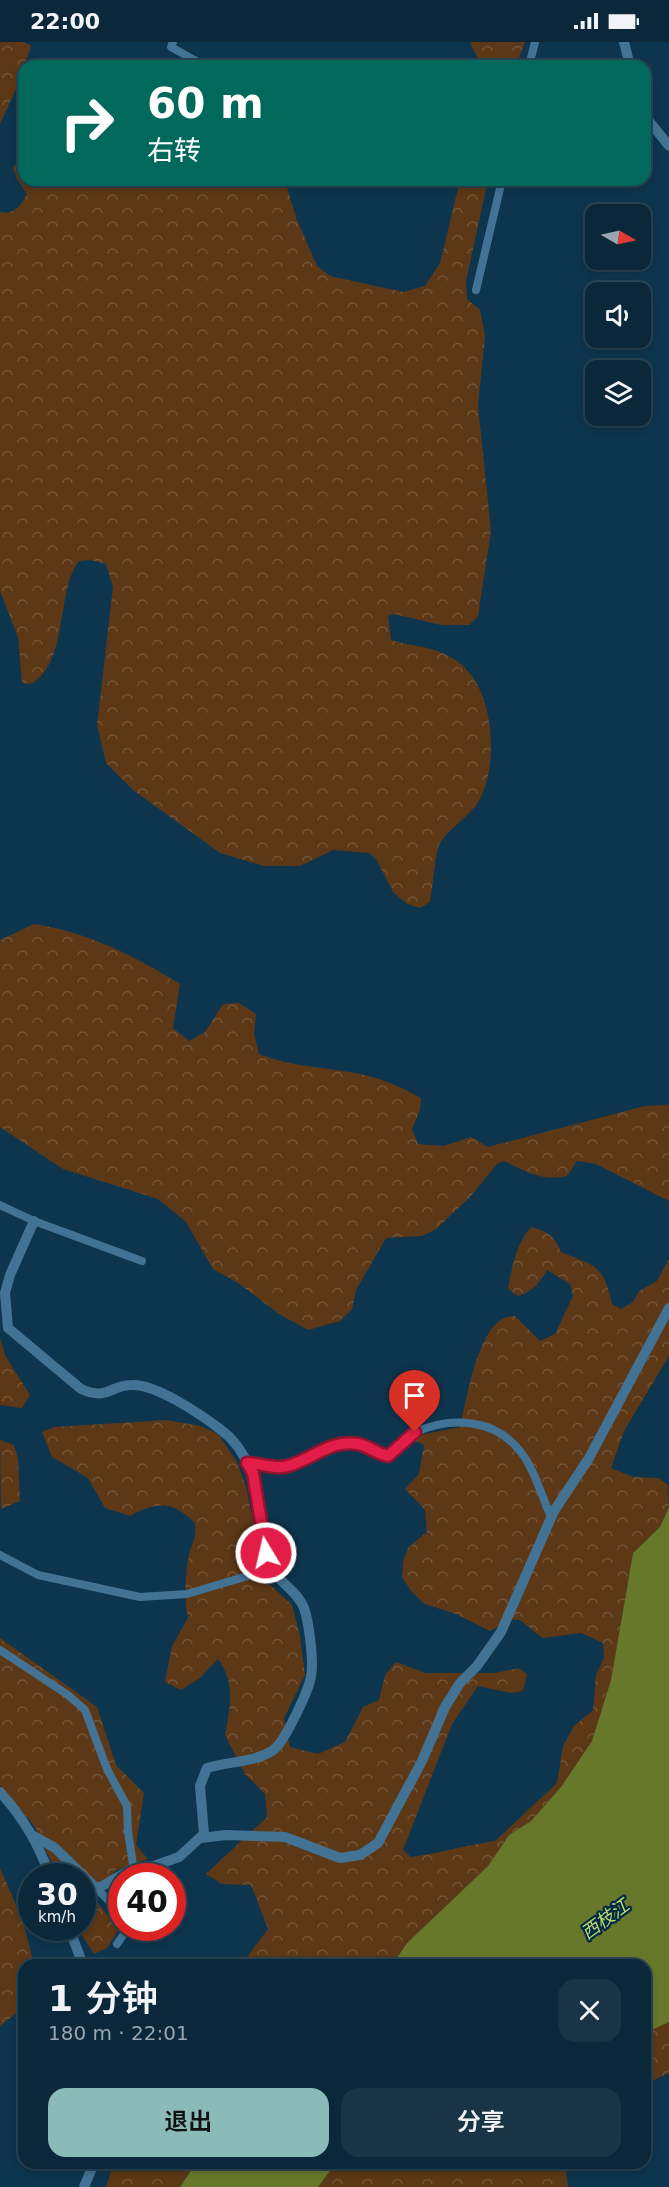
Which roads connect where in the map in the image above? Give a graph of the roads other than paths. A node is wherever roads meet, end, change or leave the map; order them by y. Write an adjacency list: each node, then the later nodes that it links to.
1 (173, 42): 4 (street)
2 (535, 42): 5 (street)
3 (624, 42): 6 (street)
4 (194, 60)
5 (530, 60)
6 (628, 60)
7 (651, 120): 8 (street)
8 (669, 146)
9 (501, 186): 10 (street)
10 (476, 290)
11 (0, 1205): 12 (street)
12 (34, 1221): 13 (street); 15 (street)
13 (142, 1261)
14 (669, 1308): 16 (street)
15 (247, 1463): 16 (street); 18 (street)
16 (551, 1517): 22 (street)
17 (0, 1555): 18 (street)
18 (271, 1569): 22 (street)
19 (0, 1650): 24 (street)
20 (0, 1792): 21 (street)
21 (34, 1836): 23 (street); 27 (street)
22 (201, 1838): 25 (street)
23 (45, 1863)
24 (133, 1863)
25 (160, 1863)
26 (108, 1883): 27 (street)
27 (97, 1889): 28 (street)
28 (108, 1900)
29 (74, 1941): 32 (street)
30 (119, 1941): 31 (street)
31 (117, 1944)
32 (81, 1959)
33 (92, 2169): 34 (street)
34 (84, 2187)

